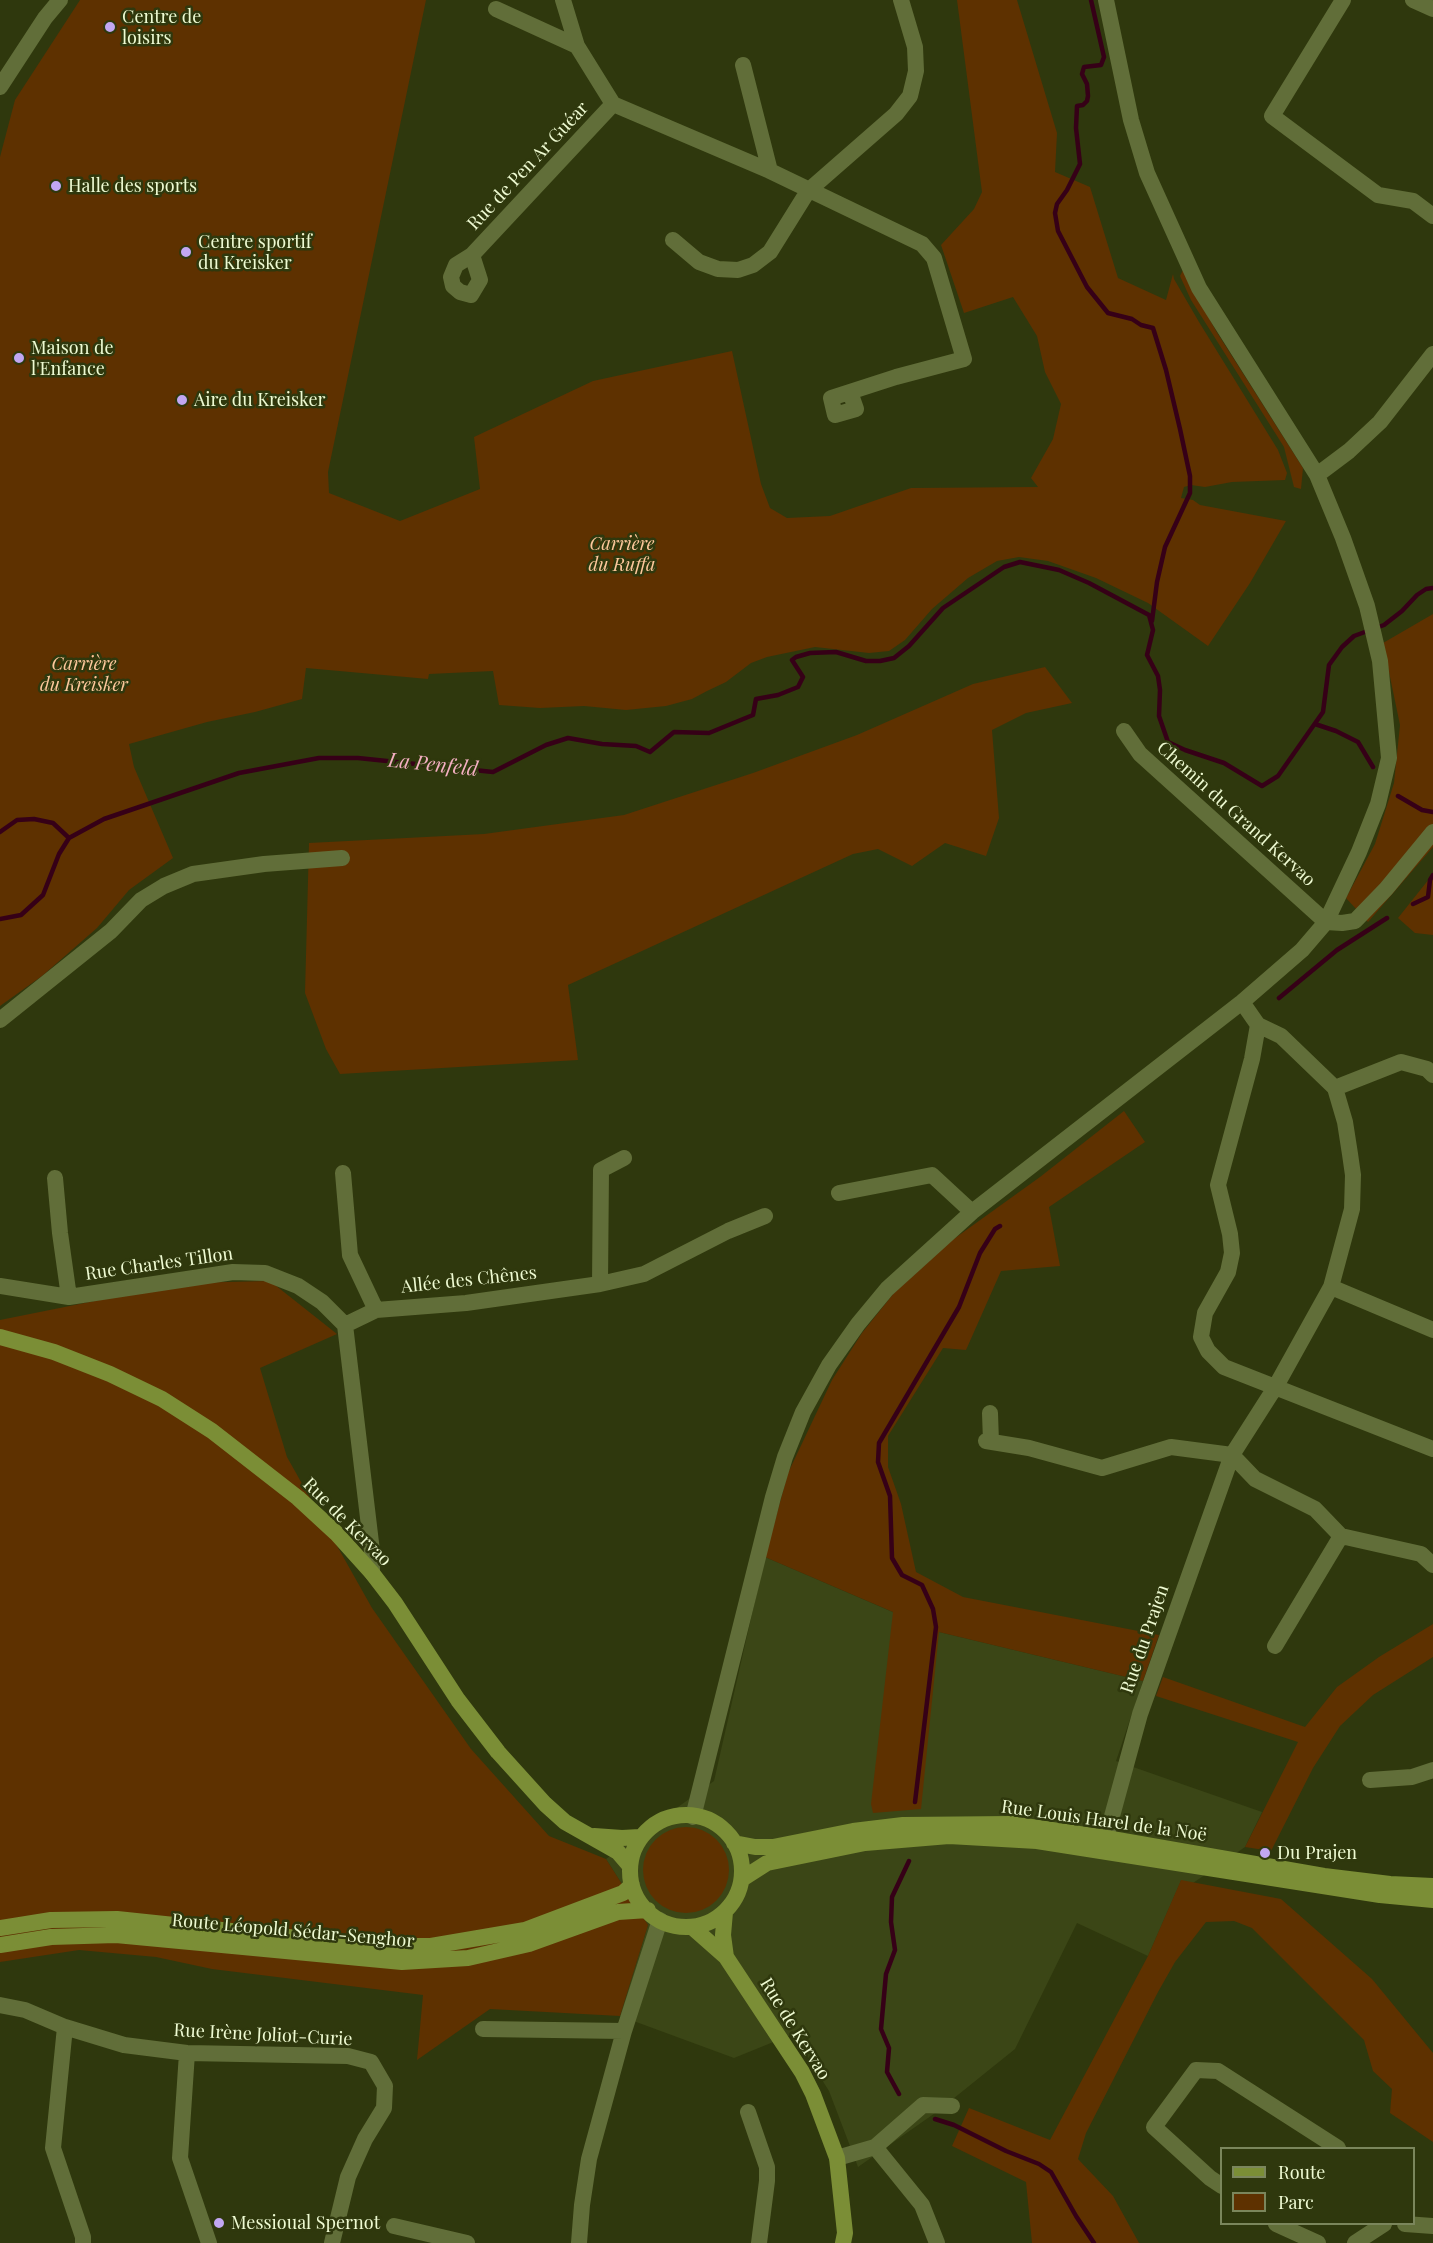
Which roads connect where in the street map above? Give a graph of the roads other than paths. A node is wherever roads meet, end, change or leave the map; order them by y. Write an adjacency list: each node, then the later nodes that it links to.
1 (60, 0): 11 (street)
2 (563, 0): 9 (street, Rue de Pen Ar Guéar)
3 (901, 0): 14 (street)
4 (1106, 0): 20 (street)
5 (1343, 0): 15 (street)
6 (1413, 0): 8 (street)
7 (496, 9): 9 (street)
8 (1433, 9)
9 (578, 46): 12 (street, Rue de Pen Ar Guéar)
10 (743, 65): 13 (street)
11 (0, 87)
12 (613, 104): 13 (street, Rue de Pen Ar Guéar); 17 (street, Rue de Pen Ar Guéar)
13 (770, 171): 14 (street, Rue de Pen Ar Guéar)
14 (808, 191): 16 (street); 19 (street, Rue de Pen Ar Guéar)
15 (1433, 216)
16 (673, 240)
17 (471, 255)
18 (1433, 354): 20 (street)
19 (850, 392)
20 (1317, 475): 24 (street)
21 (1124, 731): 24 (street, Chemin du Grand Kervao)
22 (1433, 832): 24 (street)
23 (342, 858): 26 (street)
24 (1326, 922): 25 (street)
25 (1242, 1002): 27 (street); 34 (street)
26 (0, 1020)
27 (1258, 1025): 29 (street); 44 (street)
28 (1433, 1075): 29 (street)
29 (1335, 1088): 38 (street, Rue du Prajen)
30 (624, 1158): 36 (street)
31 (343, 1173): 40 (street)
32 (55, 1178): 39 (street)
33 (839, 1193): 34 (street)
34 (972, 1212): 54 (street)
35 (765, 1216): 36 (street, Allée des Chênes)
36 (600, 1284): 40 (street, Allée des Chênes)
37 (0, 1286): 39 (street, Rue Charles Tillon)
38 (1331, 1287): 42 (street); 44 (street, Rue du Prajen)
39 (69, 1297): 41 (street, Rue Charles Tillon)
40 (376, 1310): 41 (street, Allée des Chênes)
41 (345, 1325): 50 (street)
42 (1433, 1330)
43 (0, 1337): 50 (main road, Rue de Kervao)
44 (1276, 1386): 46 (street); 47 (street, Rue du Prajen)
45 (990, 1413): 47 (street)
46 (1433, 1449)
47 (1232, 1455): 48 (street); 57 (street, Rue du Prajen)
48 (1341, 1536): 49 (street); 51 (street)
49 (1433, 1565)
50 (372, 1573): 55 (main road, Rue de Kervao)
51 (1275, 1646)
52 (1433, 1770): 53 (street)
53 (1370, 1780)
54 (693, 1817): 56 (main road); 58 (main road)
55 (584, 1835): 56 (main road); 59 (main road, Rue de Kervao)
56 (640, 1837): 59 (main road)
57 (1106, 1838): 58 (main road, Rue Louis Harel de la Noë); 62 (main road, Rue Louis Harel de la Noë)
58 (734, 1843): 60 (main road)
59 (630, 1866): 61 (main road)
60 (742, 1879): 63 (main road, Rue Louis Harel de la Noë); 64 (main road)
61 (632, 1885): 65 (main road); 67 (main road, Route Léopold Sédar-Senghor)
62 (1433, 1886)
63 (1433, 1900)
64 (725, 1911): 66 (main road); 69 (main road, Rue de Kervao)
65 (654, 1915): 66 (main road); 68 (main road, Route Léopold Sédar-Senghor); 73 (street)
66 (692, 1927): 69 (main road, Rue de Kervao)
67 (0, 1928)
68 (0, 1945)
69 (726, 1957): 79 (main road, Rue de Kervao)
70 (0, 2005): 71 (street, Rue Irène Joliot-Curie)
71 (65, 2028): 74 (street, Rue Irène Joliot-Curie); 86 (street)
72 (483, 2029): 73 (street)
73 (624, 2031): 90 (street)
74 (187, 2053): 87 (street); 88 (street, Rue Irène Joliot-Curie)
75 (952, 2106): 77 (street)
76 (748, 2112): 91 (street)
77 (875, 2147): 79 (street); 93 (street)
78 (1336, 2147): 80 (street)
79 (837, 2158): 92 (main road, Rue de Kervao)
80 (1220, 2185)
81 (1415, 2224): 85 (street)
82 (1280, 2225): 94 (street)
83 (1381, 2225): 95 (street)
84 (394, 2226): 89 (street)
85 (1433, 2226)
86 (83, 2243)
87 (209, 2243)
88 (332, 2243)
89 (467, 2243)
90 (579, 2243)
91 (759, 2243)
92 (843, 2243)
93 (937, 2243)
94 (1318, 2243)
95 (1355, 2243)

